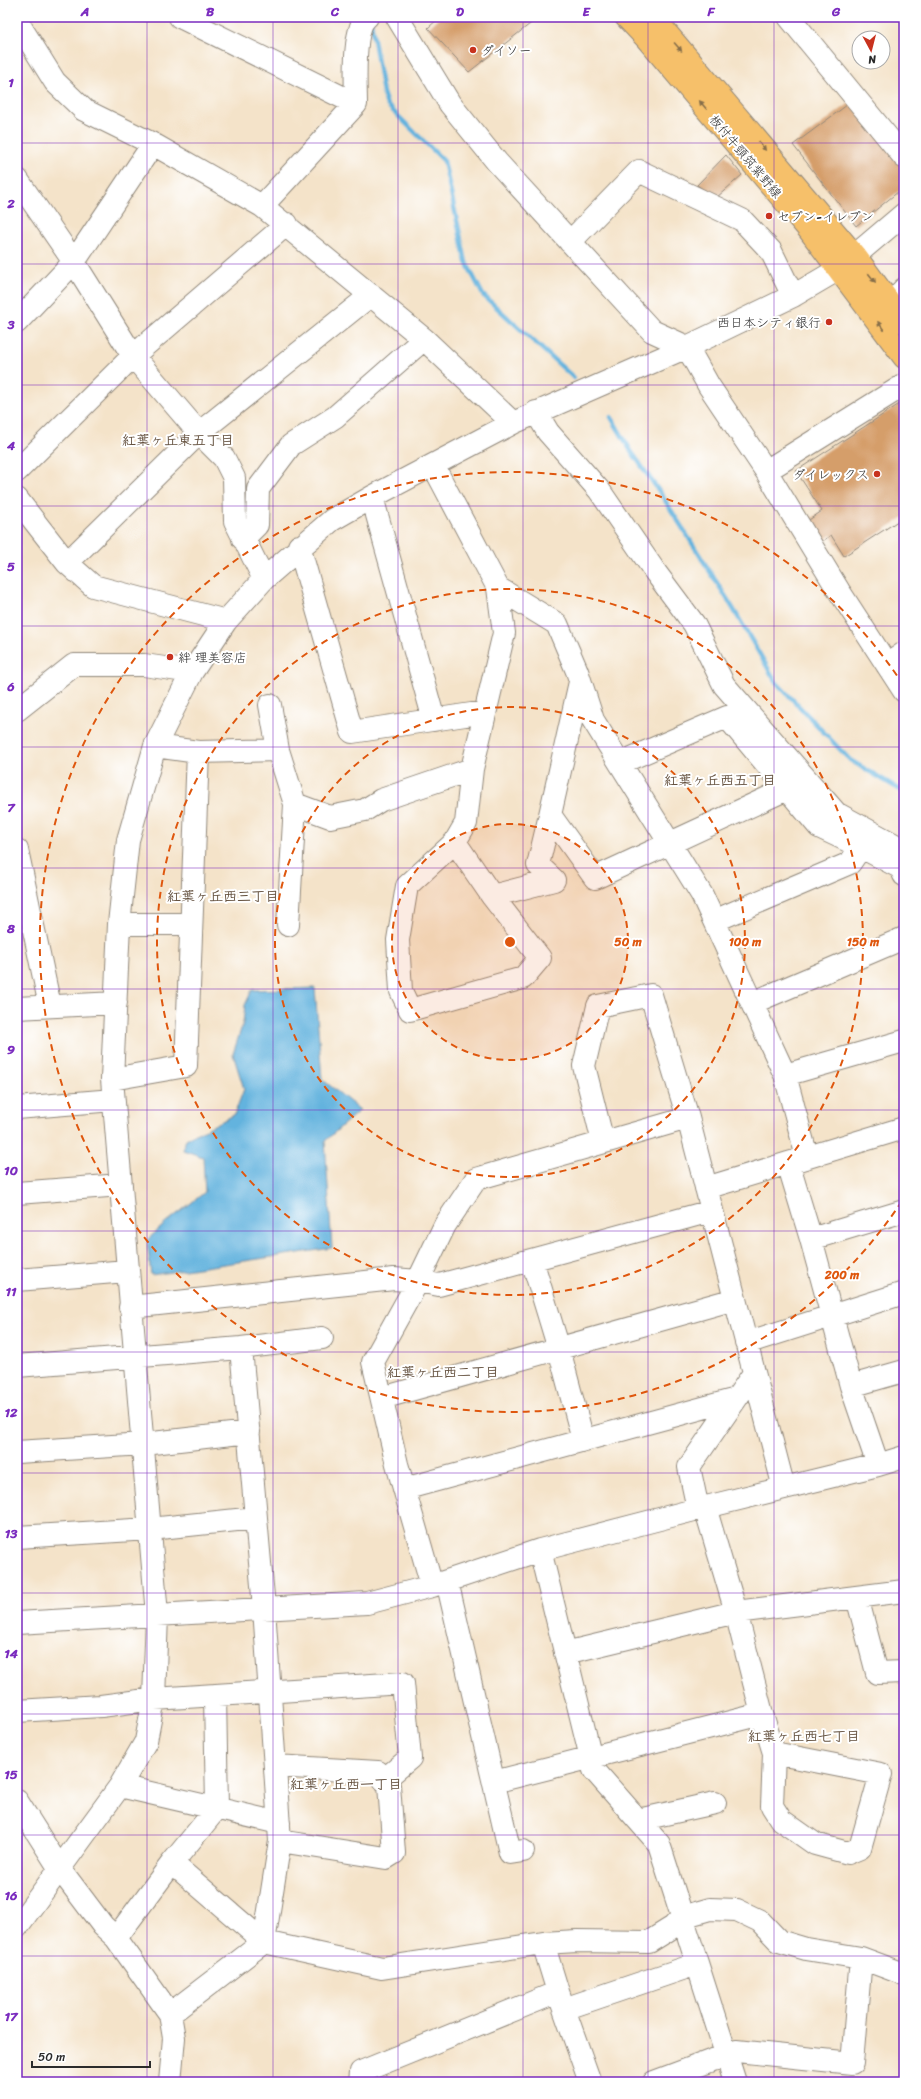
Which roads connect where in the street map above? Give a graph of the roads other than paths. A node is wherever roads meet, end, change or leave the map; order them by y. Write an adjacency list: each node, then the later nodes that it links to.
1 (180, 17): 8 (street)
2 (397, 17): 15 (street)
3 (626, 17): 17 (main road, 板付牛頸筑紫野線, one-way to 3)
4 (653, 17): 17 (main road, 板付牛頸筑紫野線, one-way to 17)
5 (789, 17): 10 (street)
6 (365, 18): 8 (street)
7 (17, 21): 9 (street)
8 (356, 104): 12 (street)
9 (153, 144): 12 (street); 16 (street)
10 (904, 157)
11 (17, 179): 16 (street)
12 (262, 206): 14 (street)
13 (904, 214): 17 (street)
14 (287, 224): 18 (street); 25 (street)
15 (570, 242): 19 (street); 24 (street)
16 (74, 262): 21 (street); 25 (street)
17 (848, 263): 19 (street); 20 (main road, 板付牛頸筑紫野線, one-way to 20); 26 (main road, 板付牛頸筑紫野線, one-way to 17)
18 (371, 295): 23 (street); 30 (street)
19 (793, 296): 24 (street)
20 (898, 296): 22 (main road, 板付牛頸筑紫野線)
21 (19, 317)
22 (904, 322)
23 (424, 339): 29 (street); 36 (street)
24 (687, 347): 28 (street); 33 (street)
25 (133, 356): 30 (street); 32 (street)
26 (904, 357)
27 (904, 385): 33 (street)
28 (536, 412): 29 (street); 62 (street)
29 (513, 423): 31 (street)
30 (199, 433): 36 (street); 38 (street)
31 (433, 465): 34 (street); 40 (street)
32 (17, 471)
33 (766, 472): 42 (street)
34 (372, 497): 37 (street); 49 (street)
35 (17, 499): 38 (street)
36 (243, 539): 39 (street)
37 (300, 546): 39 (street); 49 (street)
38 (67, 564): 41 (street)
39 (264, 579): 41 (street)
40 (498, 588): 44 (street); 48 (street)
41 (226, 621): 43 (street)
42 (896, 659): 45 (street)
43 (192, 672): 47 (street); 50 (street)
44 (580, 681): 53 (street); 57 (street)
45 (904, 691)
46 (270, 705): 51 (street)
47 (17, 710)
48 (486, 712): 49 (street); 54 (street)
49 (434, 720)
50 (155, 746): 52 (street); 67 (street)
51 (278, 750): 52 (street); 56 (street)
52 (198, 752): 68 (street)
53 (620, 763): 55 (street); 59 (street)
54 (472, 769): 56 (street); 58 (street)
55 (787, 789): 59 (street); 60 (street)
56 (295, 804): 69 (street)
57 (550, 815): 59 (street); 64 (street)
58 (455, 842): 64 (street); 64 (street)
59 (670, 842): 66 (street)
60 (861, 848): 63 (street); 66 (street)
61 (17, 850): 65 (street)
62 (904, 850)
63 (904, 875)
64 (492, 896)
65 (25, 918): 73 (street)
66 (714, 921): 72 (street)
67 (119, 924): 68 (street); 71 (street)
68 (191, 924): 77 (street)
69 (288, 925)
70 (904, 938): 72 (street)
71 (116, 1002): 73 (street); 77 (street)
72 (752, 1003): 76 (street)
73 (50, 1006): 74 (street)
74 (17, 1008)
75 (904, 1041): 76 (street)
76 (785, 1075): 82 (street)
77 (112, 1089): 78 (street); 83 (street)
78 (17, 1108)
79 (688, 1118): 81 (street); 81 (street); 84 (street)
80 (904, 1128): 82 (street)
81 (603, 1142): 92 (street)
82 (797, 1160): 84 (street); 88 (street)
83 (121, 1185): 85 (street); 90 (street)
84 (706, 1188): 86 (street)
85 (17, 1193)
86 (712, 1211): 89 (street); 94 (street)
87 (904, 1211): 88 (street)
88 (811, 1239): 96 (street)
89 (532, 1260): 92 (street); 100 (street)
90 (127, 1271): 91 (street); 95 (street)
91 (17, 1280)
92 (418, 1281): 95 (street); 106 (street)
93 (904, 1293): 96 (street)
94 (735, 1300): 98 (street); 100 (street)
95 (130, 1307): 101 (street)
96 (831, 1316): 98 (street); 105 (street)
97 (322, 1338): 99 (street)
98 (746, 1343): 104 (street)
99 (241, 1348): 101 (street); 108 (street)
100 (559, 1349): 106 (street); 109 (street)
101 (134, 1357): 102 (street); 110 (street)
102 (17, 1366)
103 (904, 1371): 105 (street)
104 (754, 1373): 107 (street); 114 (street)
105 (851, 1386): 113 (street)
106 (382, 1398): 115 (street)
107 (736, 1399): 109 (street); 116 (street)
108 (249, 1432): 110 (street); 117 (street)
109 (583, 1440): 115 (street)
110 (144, 1444): 111 (street); 118 (street)
111 (17, 1452)
112 (904, 1457): 113 (street)
113 (878, 1465): 114 (street)
114 (784, 1488): 116 (street)
115 (404, 1489): 121 (street)
116 (702, 1508): 120 (street); 125 (street)
117 (256, 1518): 118 (street); 124 (street)
118 (150, 1529): 119 (street); 126 (street)
119 (17, 1536)
120 (540, 1550): 121 (street); 128 (street)
121 (440, 1583): 124 (street); 139 (street)
122 (904, 1591): 123 (street)
123 (857, 1597): 125 (street); 129 (street)
124 (264, 1608): 126 (street); 130 (street)
125 (736, 1612): 128 (street); 134 (street)
126 (157, 1615): 127 (street); 132 (street)
127 (17, 1623)
128 (565, 1653): 136 (street)
129 (904, 1672)
130 (270, 1691): 131 (street); 137 (street); 138 (street)
131 (215, 1695): 132 (street); 143 (street)
132 (154, 1699): 133 (street); 140 (street)
133 (17, 1712)
134 (762, 1714): 135 (street); 136 (street)
135 (774, 1752): 135 (street)
136 (591, 1758): 139 (street); 144 (street)
137 (275, 1766): 138 (street); 145 (street)
138 (384, 1780): 145 (street)
139 (494, 1782): 146 (street)
140 (120, 1786): 143 (street); 148 (street)
141 (17, 1801): 148 (street)
142 (715, 1803): 144 (street)
143 (217, 1808): 145 (street); 147 (street)
144 (638, 1820): 149 (street)
145 (280, 1832): 152 (street)
146 (523, 1851)
147 (172, 1863): 151 (street); 152 (street)
148 (60, 1869): 150 (street); 151 (street)
149 (682, 1917): 153 (street); 154 (street); 155 (street)
150 (17, 1926)
151 (116, 1938): 158 (street)
152 (264, 1942): 153 (street); 158 (street)
153 (543, 1943): 157 (street)
154 (861, 1958): 156 (street); 159 (street)
155 (698, 1964): 157 (street); 159 (street)
156 (904, 1974)
157 (560, 2001): 161 (street); 162 (street)
158 (170, 2014): 160 (street)
159 (727, 2056): 163 (street); 164 (street)
160 (170, 2082)
161 (360, 2082)
162 (590, 2082)
163 (654, 2082)
164 (735, 2082)

